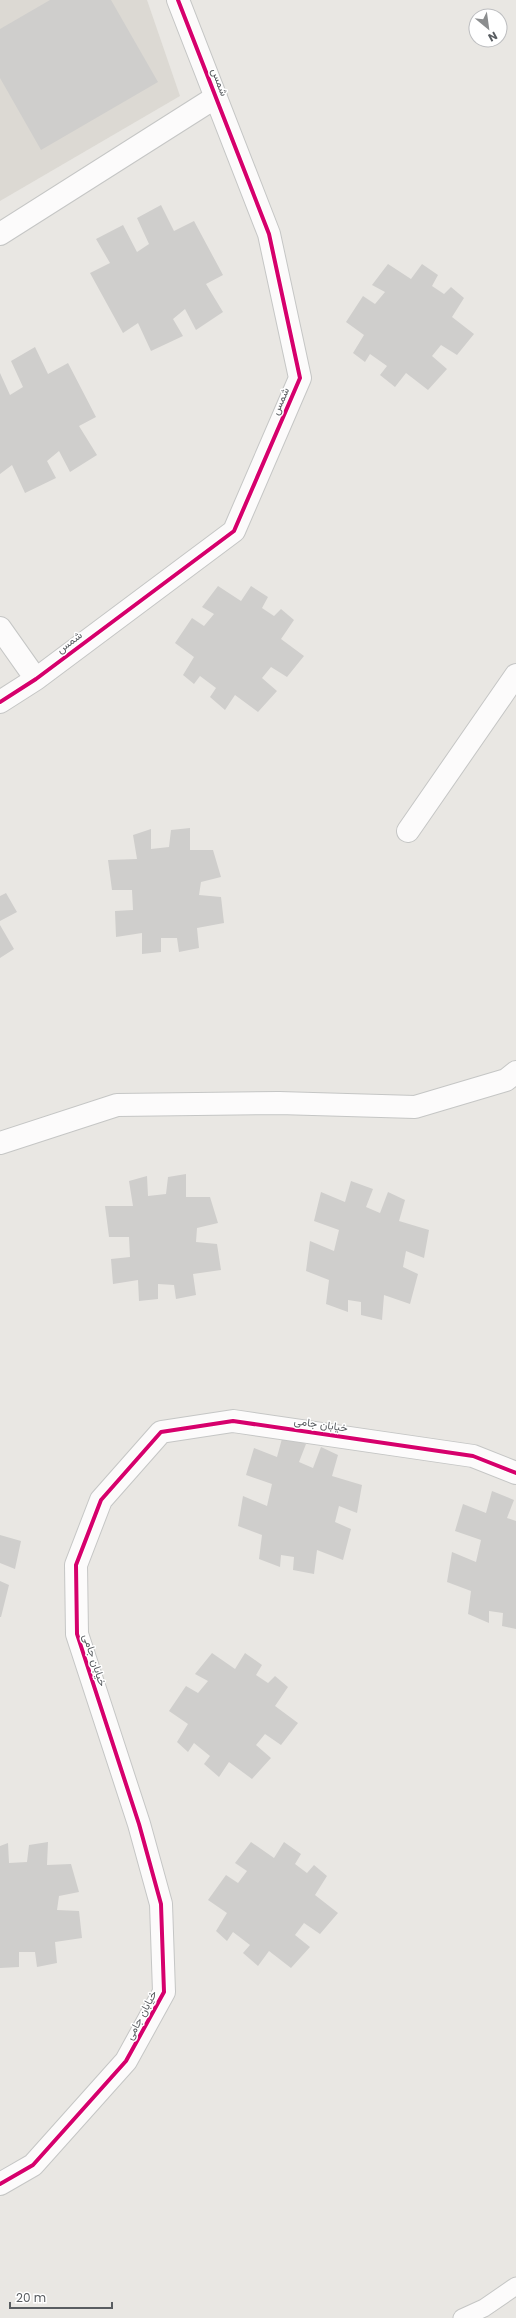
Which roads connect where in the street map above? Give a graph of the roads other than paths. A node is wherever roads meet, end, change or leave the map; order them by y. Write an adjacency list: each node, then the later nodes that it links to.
1 (178, 0): 2 (street, شمس)
2 (216, 97): 3 (street); 6 (street, شمس)
3 (0, 234)
4 (0, 628): 6 (street)
5 (516, 675): 8 (street)
6 (36, 679): 7 (street, شمس)
7 (0, 702)
8 (408, 831)
9 (516, 1072): 10 (street)
10 (0, 1143)
11 (516, 1473): 12 (street, خیابان جامی)
12 (0, 2184)
13 (516, 2286): 14 (lane)
14 (462, 2318)

